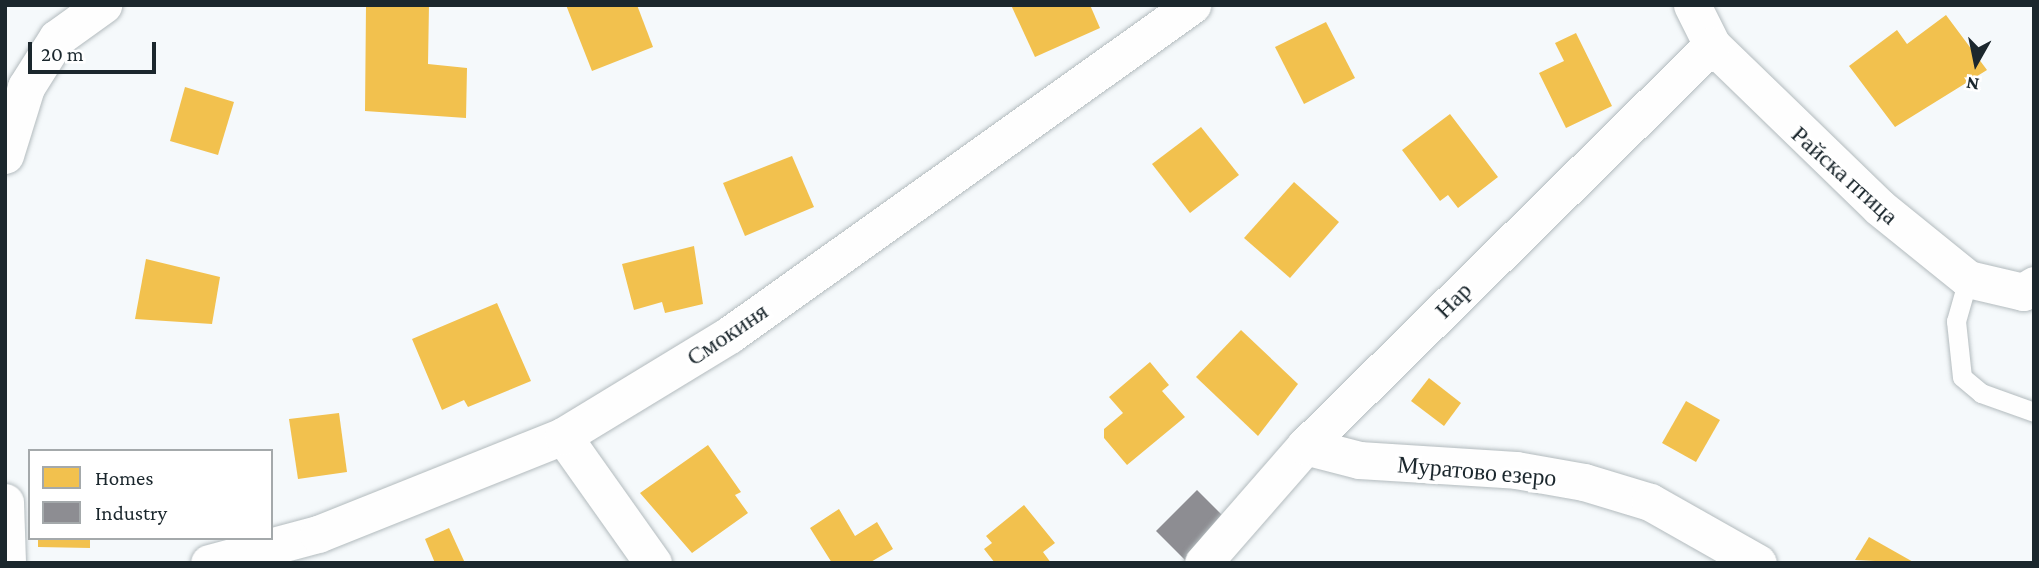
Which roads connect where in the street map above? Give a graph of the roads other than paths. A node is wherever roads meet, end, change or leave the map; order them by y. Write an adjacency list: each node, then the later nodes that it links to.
1 (103, 5): 5 (street)
2 (1192, 5): 9 (street, Смокиня)
3 (1692, 5): 4 (street, Райска птица)
4 (1712, 45): 6 (street, Райска птица); 10 (street, Нар)
5 (5, 155)
6 (1968, 279): 7 (street, Райска птица); 8 (lane)
7 (2034, 285)
8 (2034, 412)
9 (563, 436): 13 (street, Смокиня); 14 (street)
10 (1305, 446): 15 (street, Нар); 16 (street, Муратово езеро)
11 (5, 502): 12 (street)
12 (6, 563)
13 (209, 563)
14 (653, 563)
15 (1203, 563)
16 (1758, 563)

